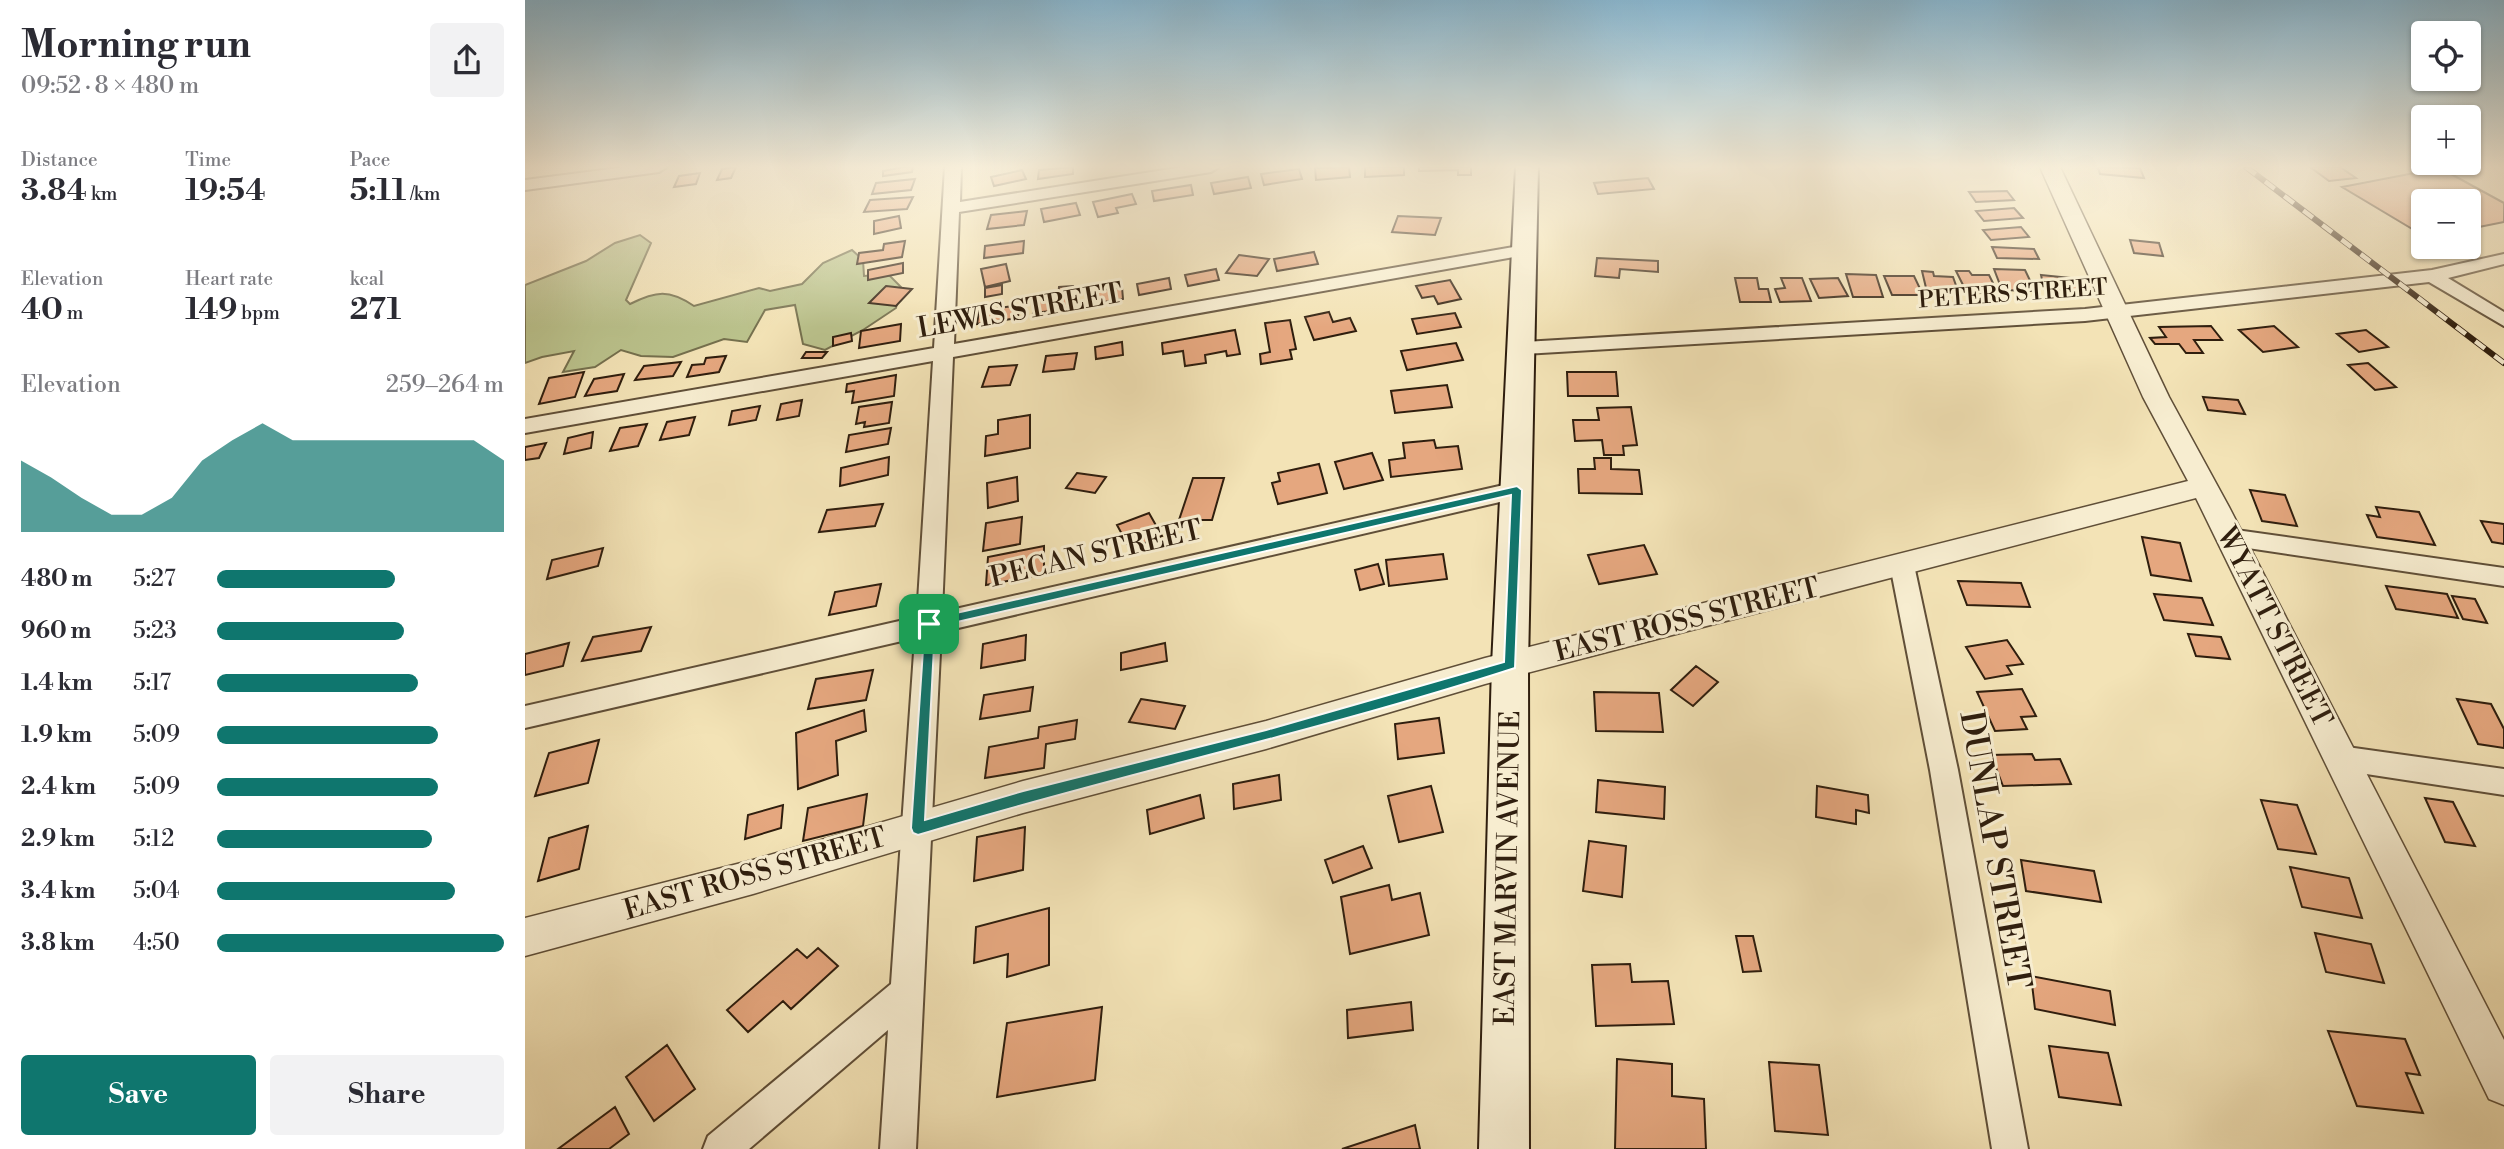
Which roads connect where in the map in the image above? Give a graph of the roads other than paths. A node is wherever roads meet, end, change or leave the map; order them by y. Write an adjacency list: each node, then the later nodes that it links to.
1 (950, 221): 10 (street)
2 (1526, 221): 4 (main road, EAST MARVIN AVENUE)
3 (2075, 221): 7 (street, WYATT STREET)
4 (1525, 250): 9 (main road, EAST MARVIN AVENUE); 10 (street, LEWIS STREET)
5 (2504, 259): 6 (street, PETERS STREET)
6 (2432, 276): 7 (street, PETERS STREET); 8 (street)
7 (2117, 311): 9 (street, PETERS STREET); 12 (street, WYATT STREET)
8 (2504, 320)
9 (1522, 348): 13 (main road, EAST MARVIN AVENUE)
10 (943, 353): 11 (street, LEWIS STREET); 17 (street)
11 (525, 426)
12 (2203, 487): 14 (street, WYATT STREET); 15 (street, EAST ROSS STREET)
13 (1517, 490): 17 (street, PECAN STREET); 18 (main road, EAST MARVIN AVENUE)
14 (2229, 538): 16 (street); 20 (street, WYATT STREET)
15 (1902, 565): 18 (street, EAST ROSS STREET); 29 (street, DUNLAP STREET)
16 (2504, 577)
17 (929, 624): 19 (street, PECAN STREET); 22 (street)
18 (1510, 665): 22 (street, EAST ROSS STREET); 28 (main road, EAST MARVIN AVENUE)
19 (525, 717)
20 (2340, 758): 21 (street); 25 (street, WYATT STREET)
21 (2504, 782)
22 (918, 828): 23 (street, EAST ROSS STREET); 24 (street)
23 (525, 937)
24 (907, 992): 26 (street); 27 (street)
25 (2504, 1084)
26 (721, 1149)
27 (898, 1149)
28 (1504, 1149)
29 (2010, 1149)

